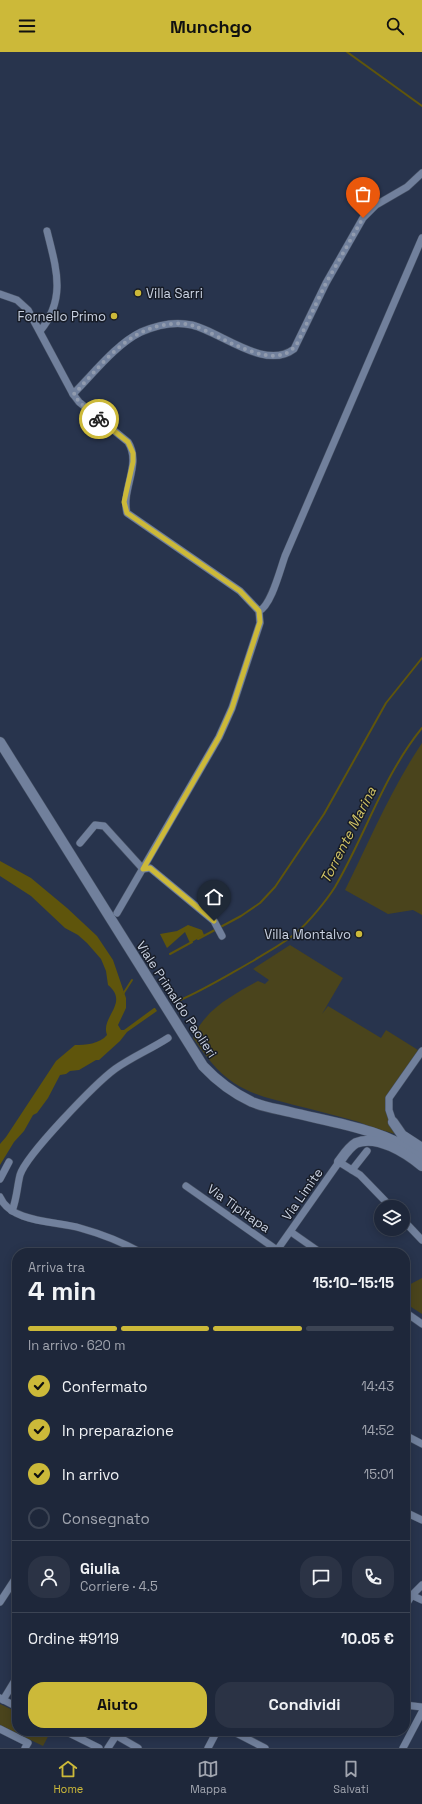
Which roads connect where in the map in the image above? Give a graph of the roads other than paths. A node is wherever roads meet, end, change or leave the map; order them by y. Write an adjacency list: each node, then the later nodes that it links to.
1 (422, 173): 6 (street)
2 (47, 231): 5 (street)
3 (422, 238): 7 (street)
4 (0, 294): 5 (street)
5 (40, 331): 6 (street)
6 (74, 394): 7 (street)
7 (259, 611): 12 (street)
8 (0, 742): 10 (main road, Viale Primaldo Paolieri)
9 (0, 755): 10 (main road)
10 (39, 804): 20 (main road, Viale Primaldo Paolieri)
11 (80, 843): 12 (street)
12 (143, 869): 13 (street); 14 (street)
13 (116, 913)
14 (222, 936)
15 (168, 1038): 29 (street)
16 (422, 1051): 17 (street)
17 (393, 1122): 18 (main road)
18 (422, 1148)
19 (367, 1151): 24 (street)
20 (422, 1157)
21 (9, 1162): 25 (street)
22 (339, 1162): 23 (main road); 24 (street, Via Limite); 31 (street, Via Limite)
23 (422, 1166)
24 (352, 1170): 28 (street, Via Limite)
25 (0, 1179)
26 (186, 1186): 34 (street, Via Tipitapa)
27 (0, 1197): 29 (street)
28 (384, 1200)
29 (12, 1211): 33 (street)
30 (410, 1227): 32 (street)
31 (290, 1232): 35 (street, Via Limite); 36 (street)
32 (422, 1240)
33 (132, 1248)
34 (272, 1248)
35 (278, 1248)
36 (314, 1248)
37 (410, 1316): 38 (street)
38 (422, 1324)
39 (410, 1438): 40 (street)
40 (422, 1444)
41 (410, 1514): 42 (street)
42 (422, 1520)
43 (12, 1584): 48 (street)
44 (422, 1586): 45 (street)
45 (410, 1592)
46 (410, 1594): 47 (street)
47 (422, 1600)
48 (0, 1602)
49 (12, 1684): 50 (street)
50 (2, 1699): 51 (street)
51 (12, 1704)
52 (410, 1706): 53 (street)
53 (422, 1707)
54 (422, 1712): 56 (street)
55 (0, 1729): 63 (street)
56 (410, 1735)
57 (75, 1736): 64 (street)
58 (117, 1736): 65 (street)
59 (121, 1736): 66 (street)
60 (214, 1736): 67 (street)
61 (242, 1736): 68 (street)
62 (409, 1736): 69 (street)
63 (27, 1745)
64 (99, 1748)
65 (108, 1748)
66 (138, 1748)
67 (208, 1748)
68 (265, 1748)
69 (403, 1748)

